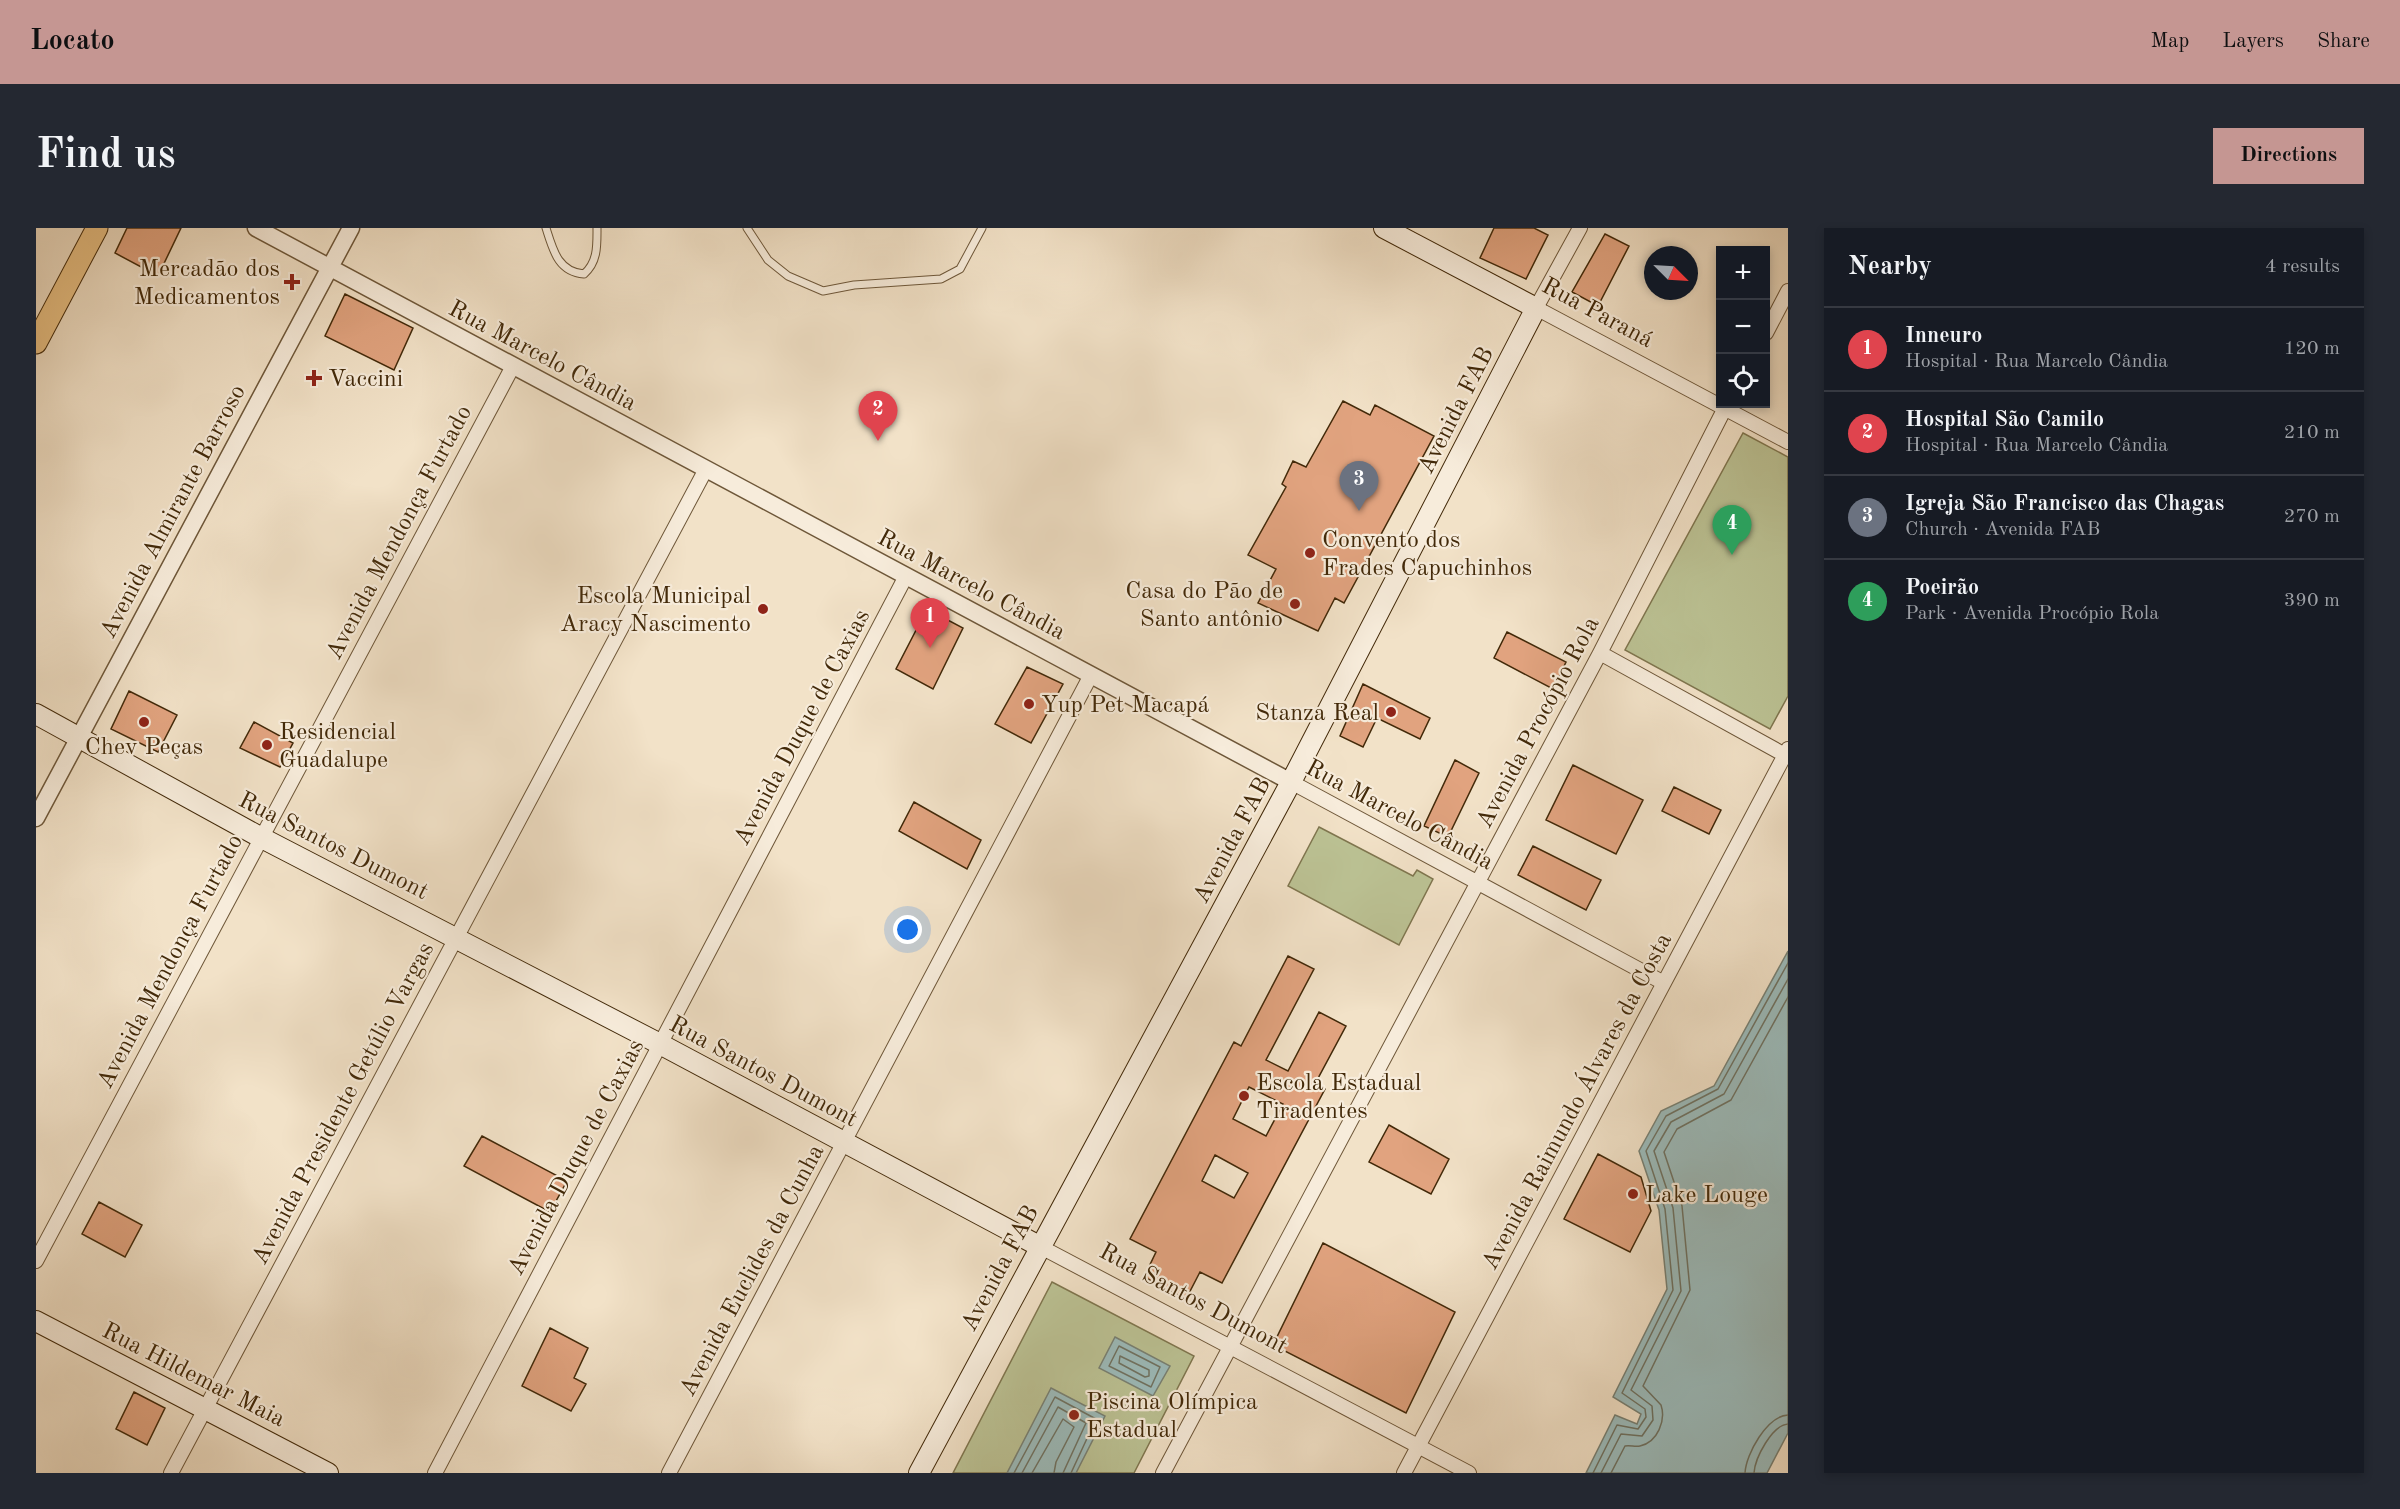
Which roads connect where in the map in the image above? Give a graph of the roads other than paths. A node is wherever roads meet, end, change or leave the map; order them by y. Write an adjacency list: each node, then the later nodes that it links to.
1 (97, 228): 14 (main road)
2 (256, 228): 10 (street, Rua Marcelo Cândia)
3 (351, 228): 10 (street, Avenida Almirante Barroso)
4 (546, 228): 5 (lane)
5 (597, 228)
6 (747, 228): 7 (lane)
7 (982, 228)
8 (1384, 228): 12 (main road, Rua Paraná)
9 (1580, 228): 12 (street, Avenida FAB)
10 (329, 267): 15 (street, Rua Marcelo Cândia); 25 (street, Avenida Almirante Barroso)
11 (1788, 291): 13 (street)
12 (1536, 308): 16 (street, Rua Paraná); 27 (main road, Avenida FAB)
13 (1770, 325)
14 (36, 343)
15 (513, 366): 20 (street, Rua Marcelo Cândia); 29 (street, Avenida Mendonça Furtado)
16 (1716, 401)
17 (1725, 408): 22 (street, Avenida Procópio Rola)
18 (1729, 408): 19 (street, Rua Paraná)
19 (1788, 442)
20 (706, 469): 21 (street, Rua Marcelo Cândia); 31 (street, Avenida Presidente Getúlio Vargas)
21 (906, 576): 23 (street, Rua Marcelo Cândia); 33 (street, Avenida Duque de Caxias)
22 (1600, 653): 26 (street); 30 (street, Avenida Procópio Rola)
23 (1091, 675): 27 (street, Rua Marcelo Cândia); 34 (street, Avenida Euclides da Cunha)
24 (36, 714): 25 (main road, Rua Santos Dumont)
25 (79, 737): 28 (street, Avenida Almirante Barroso); 29 (main road, Rua Santos Dumont)
26 (1787, 752): 32 (street, Avenida Raimundo Álvares da Costa)
27 (1291, 782): 30 (street, Rua Marcelo Cândia); 35 (main road, Avenida FAB)
28 (36, 818)
29 (260, 837): 31 (main road, Rua Santos Dumont); 36 (street, Avenida Mendonça Furtado)
30 (1478, 883): 32 (street, Rua Marcelo Cândia); 38 (street, Avenida Procópio Rola)
31 (456, 937): 33 (main road, Rua Santos Dumont); 39 (street, Avenida Presidente Getúlio Vargas)
32 (1664, 983): 40 (street, Avenida Raimundo Álvares da Costa)
33 (660, 1044): 34 (main road, Rua Santos Dumont); 43 (street, Avenida Duque de Caxias)
34 (844, 1142): 35 (main road, Rua Santos Dumont); 44 (street, Avenida Euclides da Cunha)
35 (1039, 1246): 38 (street, Rua Santos Dumont); 45 (main road, Avenida FAB)
36 (36, 1261)
37 (36, 1321): 39 (main road, Rua Hildemar Maia)
38 (1231, 1346): 40 (street, Rua Santos Dumont); 46 (street, Avenida Procópio Rola)
39 (206, 1409): 41 (street, Avenida Presidente Getúlio Vargas); 42 (main road, Rua Hildemar Maia)
40 (1419, 1446): 47 (street, Avenida Raimundo Álvares da Costa); 48 (street, Rua Santos Dumont)
41 (171, 1473)
42 (328, 1473)
43 (435, 1473)
44 (669, 1473)
45 (919, 1473)
46 (1163, 1473)
47 (1404, 1473)
48 (1469, 1473)

